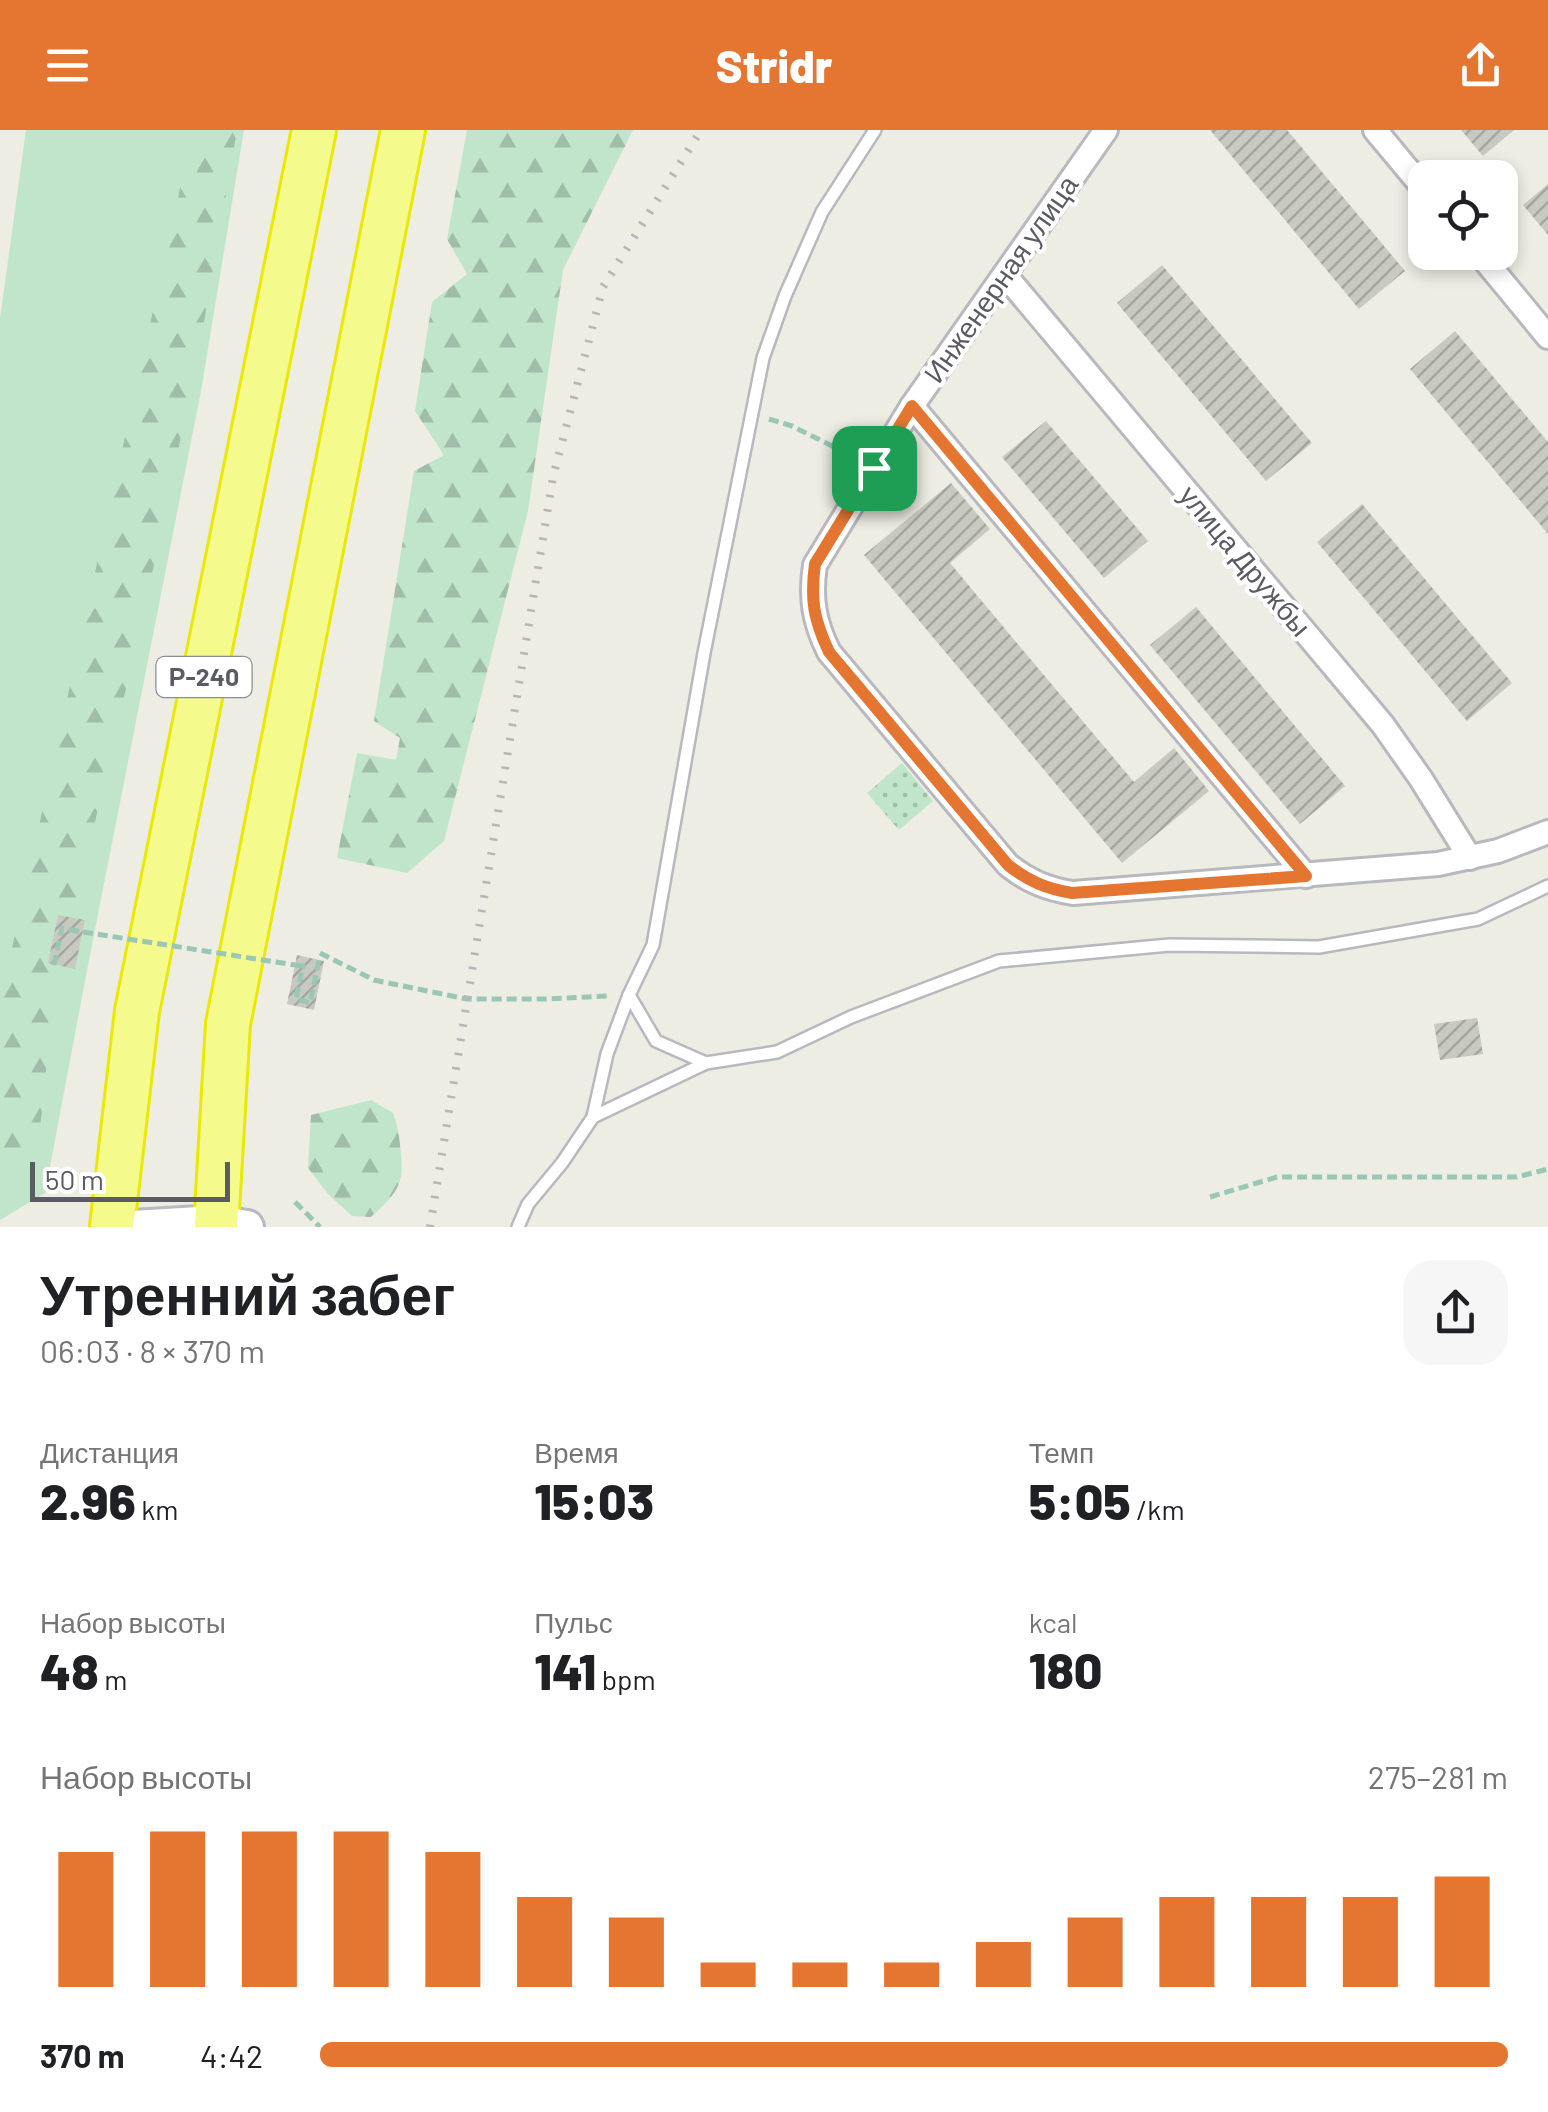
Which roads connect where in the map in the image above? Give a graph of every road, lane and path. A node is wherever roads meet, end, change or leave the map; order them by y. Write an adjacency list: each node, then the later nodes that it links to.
1 (314, 130): 25 (highway, Р-240)
2 (403, 130): 24 (highway, Р-240)
3 (875, 130): 11 (lane)
4 (1106, 130): 8 (street, Инженерная улица)
5 (1375, 130): 6 (street)
6 (1408, 170)
7 (1493, 270): 9 (street)
8 (1004, 274): 10 (street, Инженерная улица); 14 (street, улица Дружбы)
9 (1548, 336)
10 (912, 406): 12 (street, Инженерная улица); 15 (street)
11 (752, 413): 12 (path); 18 (lane)
12 (874, 468): 15 (street, Инженерная улица)
13 (1548, 832): 14 (street)
14 (1470, 858): 15 (street)
15 (1306, 876)
16 (1548, 886): 19 (lane)
17 (54, 964): 18 (path, bridge)
18 (629, 995): 19 (lane); 20 (lane)
19 (706, 1063): 20 (lane)
20 (594, 1117): 28 (lane)
21 (1548, 1170): 22 (path)
22 (1210, 1197)
23 (295, 1202): 27 (path)
24 (226, 1225): 26 (main road)
25 (112, 1227)
26 (133, 1227)
27 (320, 1227)
28 (518, 1227)

